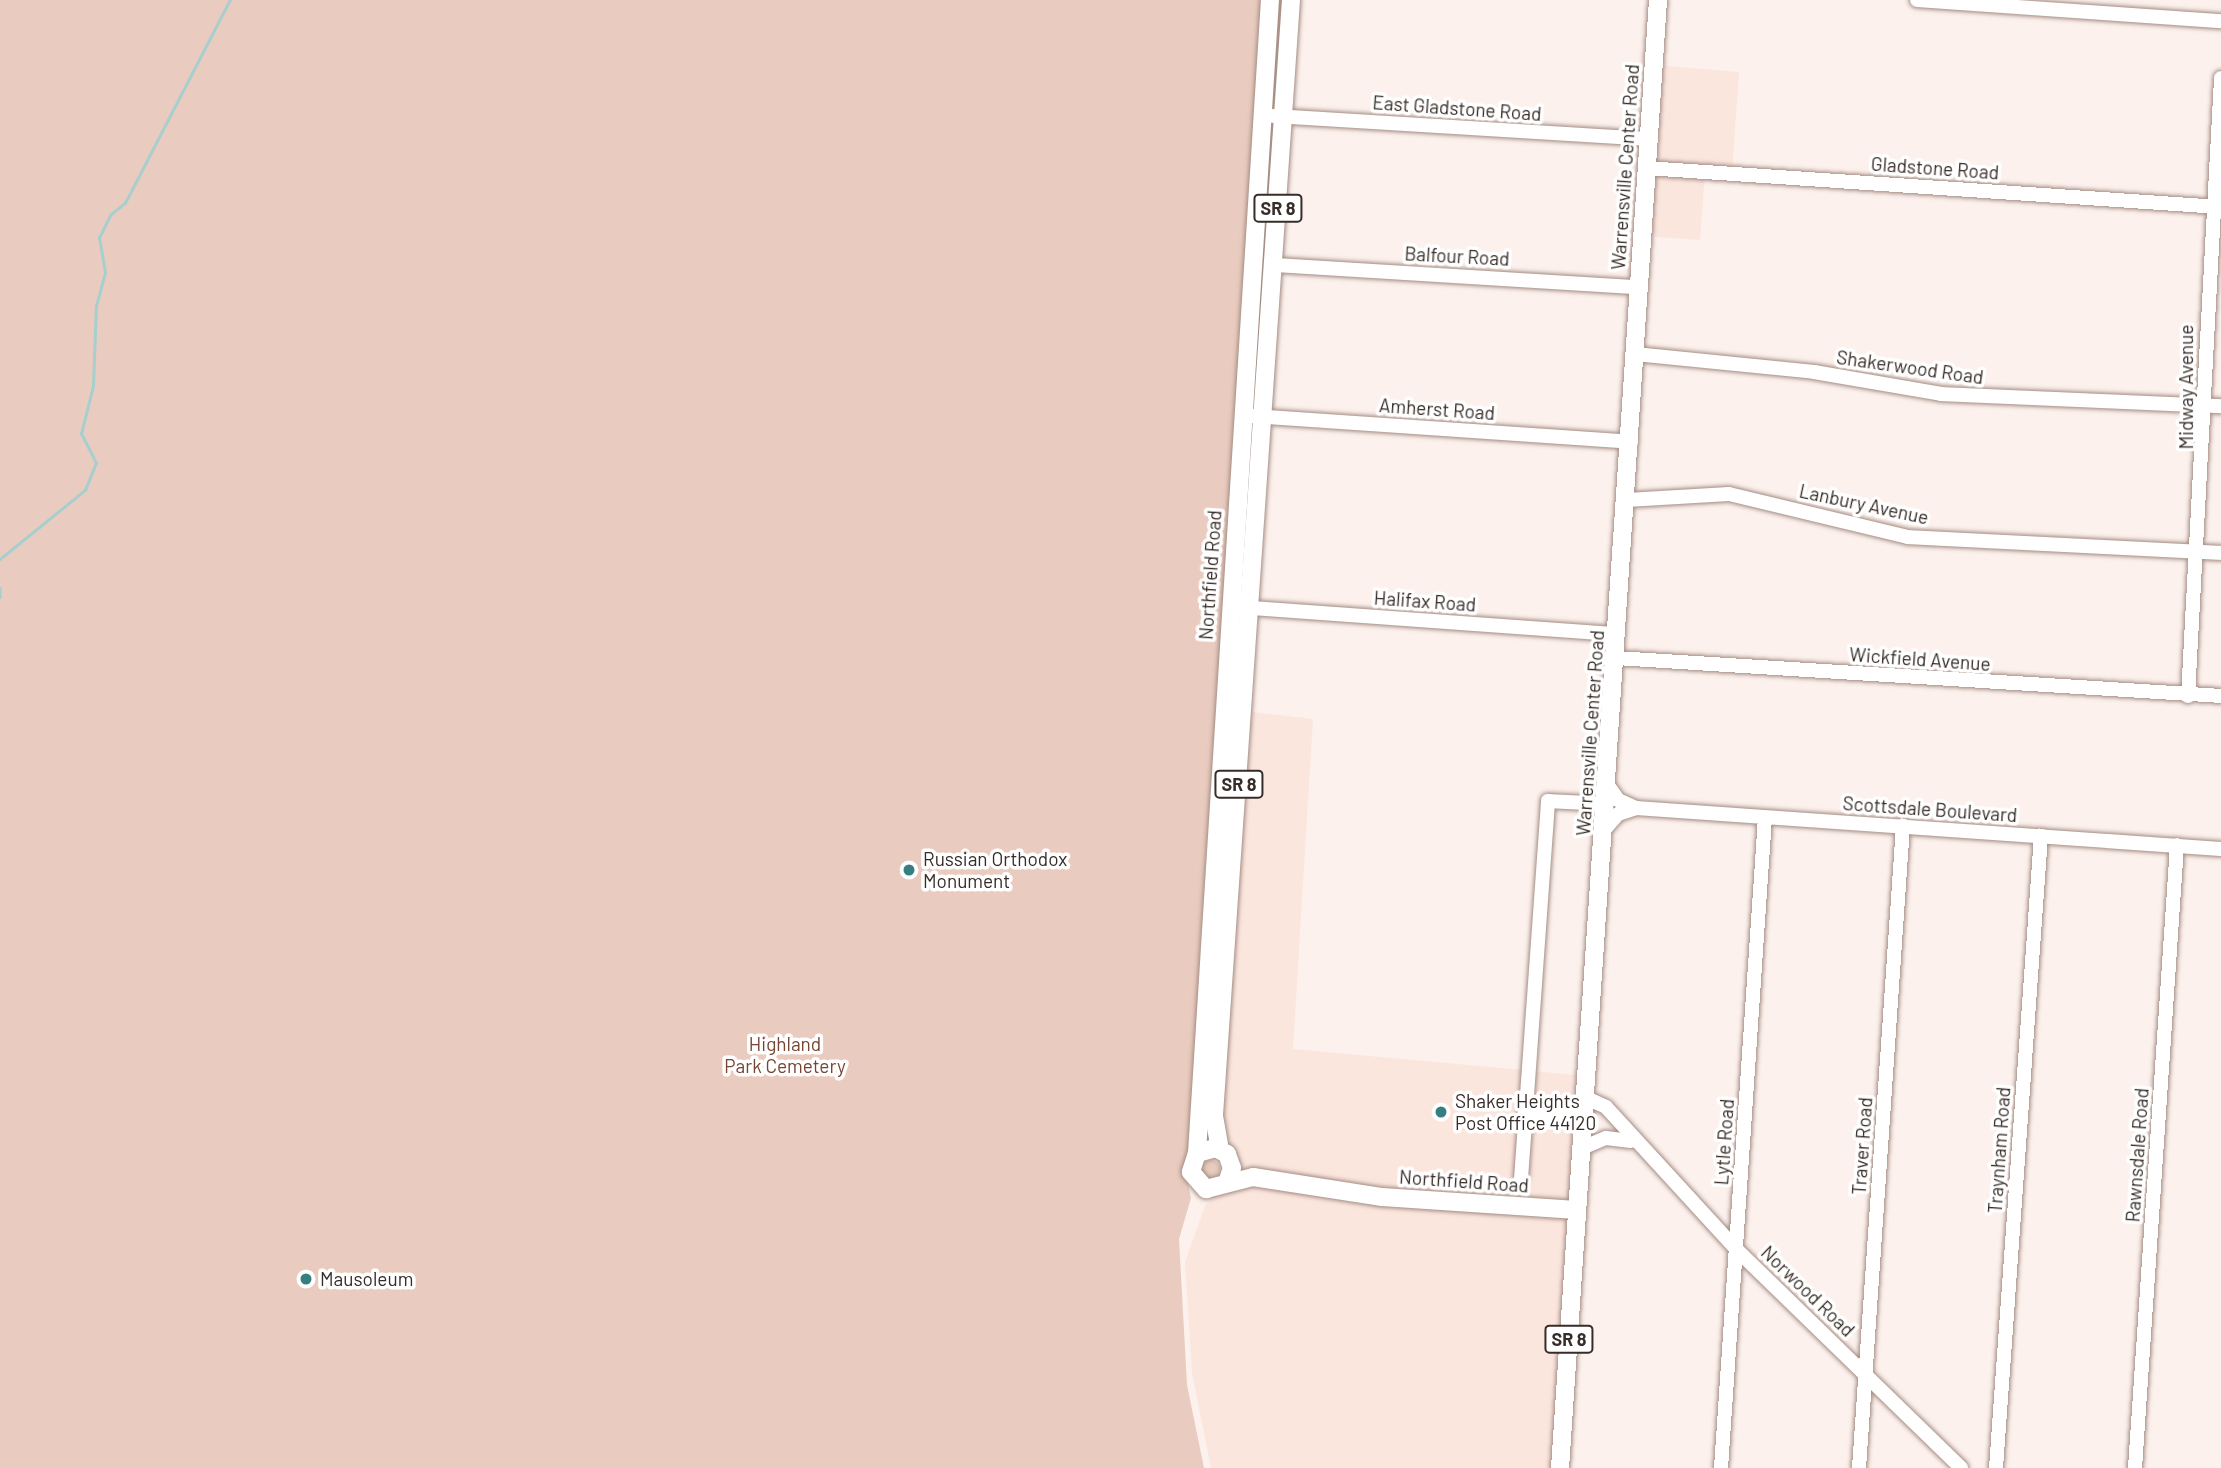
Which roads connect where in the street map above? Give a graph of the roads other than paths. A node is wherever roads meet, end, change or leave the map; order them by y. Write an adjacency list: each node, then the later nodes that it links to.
1 (1270, 0): 7 (main road, Northfield Road / SR 8)
2 (1291, 0): 8 (main road, SR 8)
3 (1658, 0): 9 (main road, Warrensville Center Road)
4 (1917, 0): 5 (street)
5 (2221, 21)
6 (2221, 78): 11 (street, Midway Avenue)
7 (1263, 115): 8 (street, East Gladstone Road); 17 (main road, Northfield Road / SR 8)
8 (1283, 117): 9 (street, East Gladstone Road); 12 (main road, SR 8)
9 (1648, 139): 10 (main road, Warrensville Center Road)
10 (1646, 167): 11 (street, Gladstone Road); 13 (main road, Warrensville Center Road)
11 (2217, 207): 15 (street, Midway Avenue)
12 (1274, 265): 13 (street, Balfour Road); 18 (main road, SR 8)
13 (1638, 286): 14 (main road, Warrensville Center Road)
14 (1635, 354): 15 (street, Shakerwood Road); 19 (main road, Warrensville Center Road)
15 (2203, 405): 16 (street, Shakerwood Road); 21 (street, Midway Avenue)
16 (2221, 406)
17 (1241, 415): 18 (street, Amherst Road); 23 (main road, Northfield Road / SR 8)
18 (1263, 417): 19 (street, Amherst Road); 24 (main road, SR 8)
19 (1631, 442): 20 (main road, Warrensville Center Road)
20 (1627, 500): 21 (street, Lanbury Avenue); 25 (main road, Warrensville Center Road)
21 (2199, 551): 22 (street, Lanbury Avenue); 27 (street, Midway Avenue)
22 (2221, 552)
23 (1229, 606): 24 (street, Halifax Road); 43 (main road, Northfield Road / SR 8)
24 (1251, 607): 25 (street, Halifax Road); 44 (main road, SR 8)
25 (1617, 634): 26 (main road, Warrensville Center Road)
26 (1616, 658): 27 (street, Wickfield Avenue); 29 (main road, Warrensville Center Road)
27 (2188, 696): 28 (street, Wickfield Avenue)
28 (2221, 696)
29 (1608, 784): 30 (main road, Warrensville Center Road); 31 (street)
30 (1606, 804): 34 (main road, Warrensville Center Road); 39 (street, Warrensville Center Road)
31 (1636, 808): 32 (street, Scottsdale Boulevard); 34 (street)
32 (1765, 818): 33 (street, Scottsdale Boulevard); 49 (street, Lytle Road)
33 (1903, 826): 35 (street, Scottsdale Boulevard); 50 (street, Traver Road)
34 (1605, 830): 38 (main road, Warrensville Center Road)
35 (2041, 836): 36 (street, Scottsdale Boulevard); 55 (street, Traynham Road)
36 (2177, 845): 37 (street, Scottsdale Boulevard); 56 (street, Rawnsdale Road)
37 (2221, 849)
38 (1586, 1098): 40 (main road, Warrensville Center Road); 41 (street, Norwood Road)
39 (1524, 1115): 40 (street); 45 (street, Warrensville Center Road)
40 (1584, 1118): 42 (main road, Warrensville Center Road)
41 (1631, 1141): 42 (street); 49 (street, Norwood Road)
42 (1581, 1148): 48 (main road, Warrensville Center Road)
43 (1197, 1153): 44 (main road); 46 (main road, SR 8)
44 (1224, 1154): 46 (main road); 47 (main road, Northfield Road / SR 8)
45 (1521, 1179)
46 (1227, 1183): 47 (main road, Northfield Road / SR 8)
47 (1349, 1192): 48 (main road, Northfield Road / SR 8)
48 (1577, 1210): 51 (main road, Warrensville Center Road / SR 8)
49 (1736, 1249): 50 (street, Norwood Road); 52 (street, Lytle Road)
50 (1866, 1373): 53 (street, Traver Road); 54 (street, Norwood Road)
51 (1560, 1468)
52 (1721, 1468)
53 (1859, 1468)
54 (1961, 1468)
55 (1996, 1468)
56 (2135, 1468)

